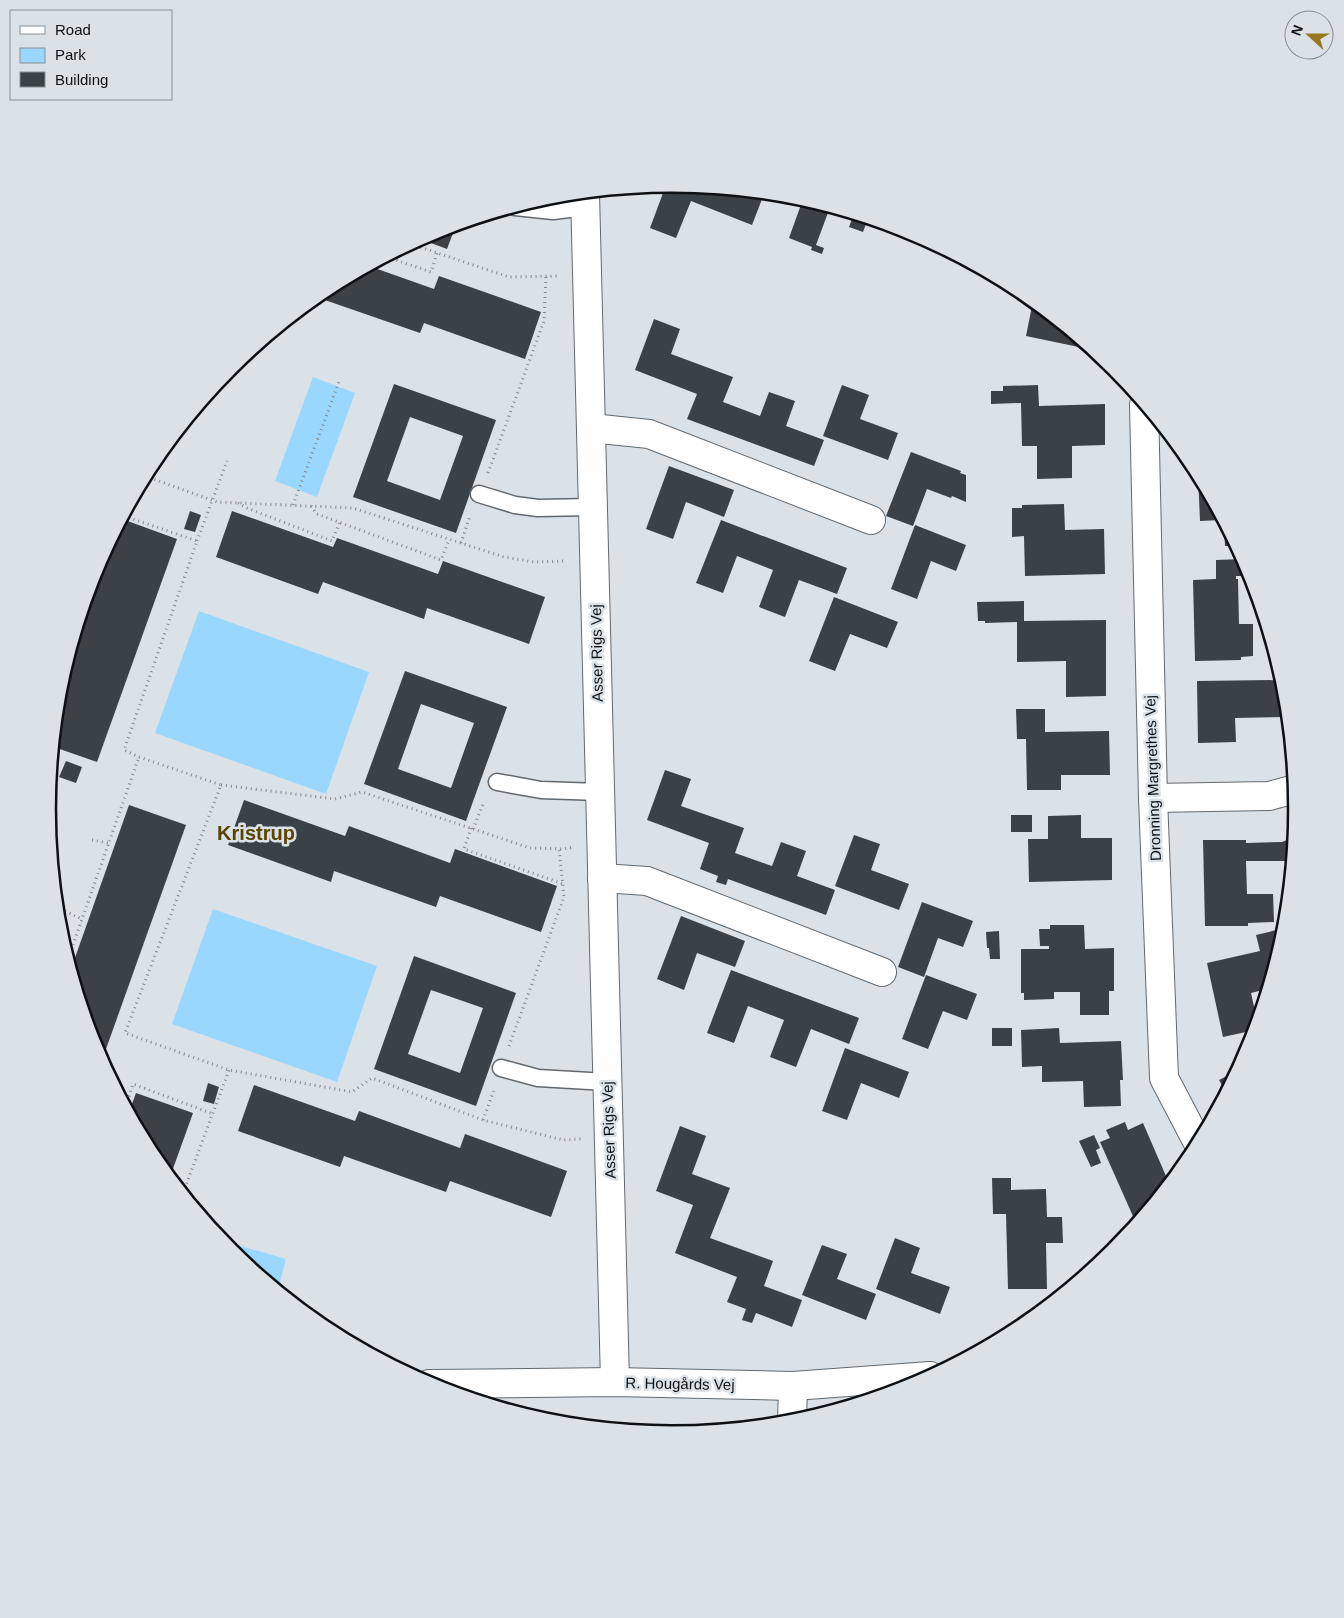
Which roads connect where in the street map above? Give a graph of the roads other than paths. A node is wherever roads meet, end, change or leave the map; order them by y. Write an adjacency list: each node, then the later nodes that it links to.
1 (585, 200): 2 (lane); 4 (street, Asser Rigs Vej)
2 (533, 209)
3 (1144, 414): 11 (street, Dronning Margrethes Vej)
4 (591, 428): 6 (street, Asser Rigs Vej); 7 (street)
5 (479, 494): 6 (lane)
6 (593, 507): 10 (street, Asser Rigs Vej)
7 (871, 520)
8 (497, 782): 10 (lane)
9 (1287, 791): 11 (street)
10 (600, 792): 12 (street, Asser Rigs Vej)
11 (1153, 798): 16 (street, Dronning Margrethes Vej)
12 (602, 878): 13 (street); 15 (street, Asser Rigs Vej)
13 (882, 972)
14 (500, 1068): 15 (lane)
15 (607, 1082): 18 (street, Asser Rigs Vej)
16 (1194, 1135)
17 (909, 1378): 20 (street, R. Hougårds Vej)
18 (615, 1382): 19 (street, R. Hougårds Vej); 20 (street, R. Hougårds Vej)
19 (452, 1384)
20 (793, 1386): 21 (street)
21 (792, 1413)

